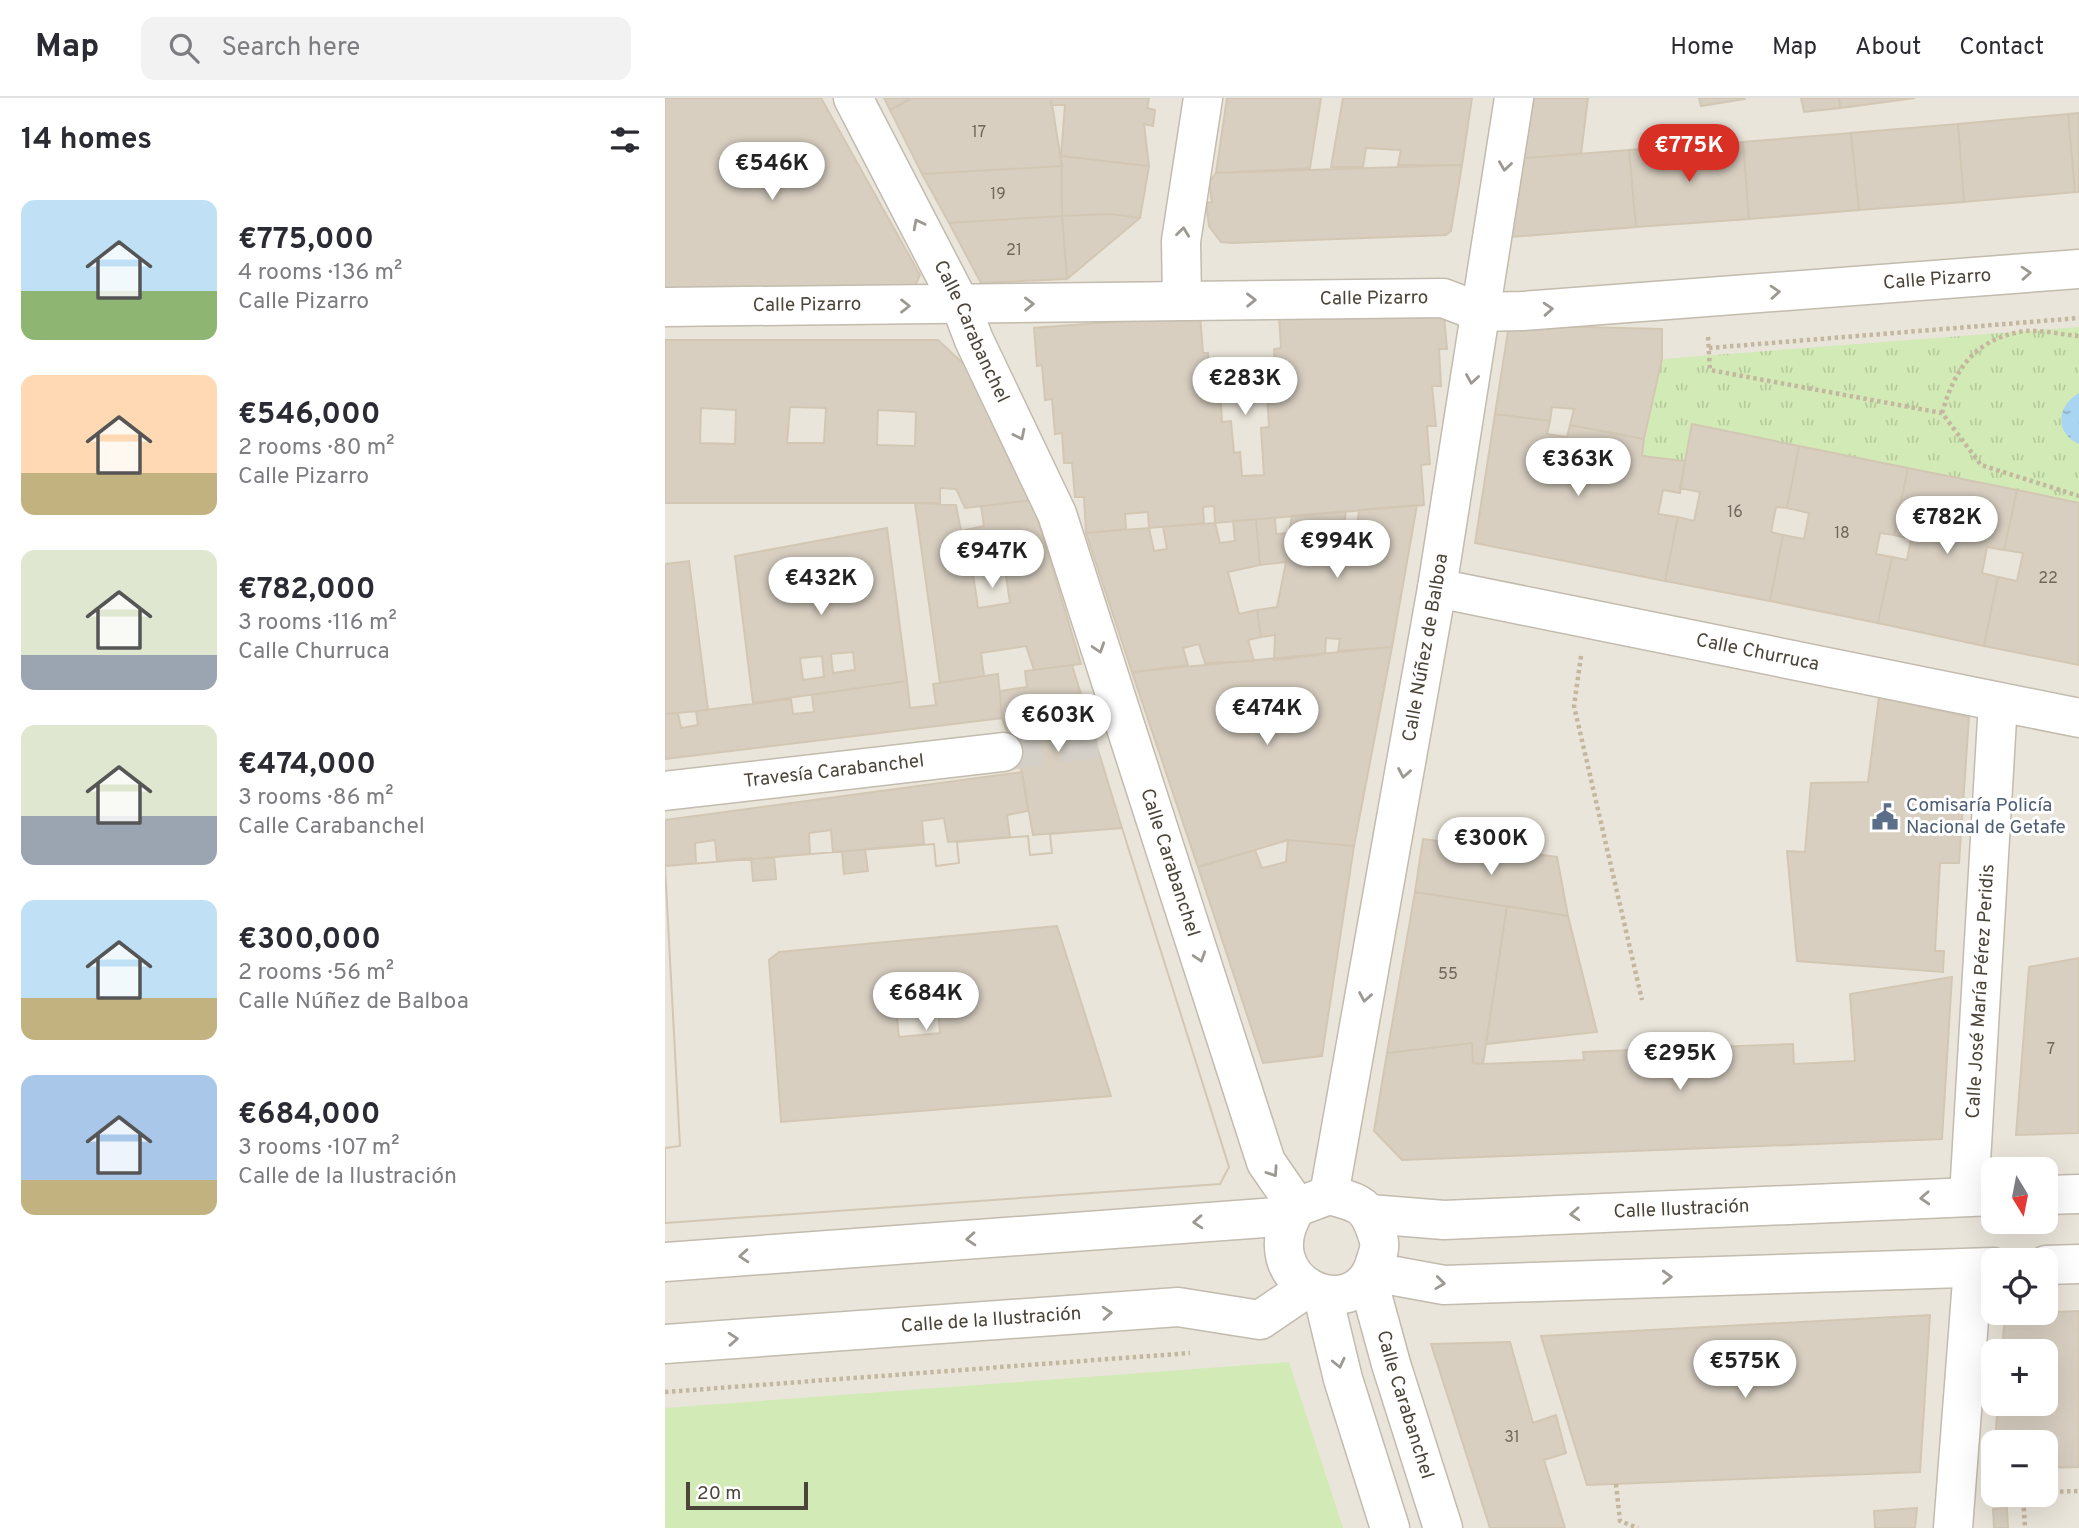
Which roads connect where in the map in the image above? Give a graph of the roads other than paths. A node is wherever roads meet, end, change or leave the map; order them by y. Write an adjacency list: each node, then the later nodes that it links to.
1 (853, 98): 6 (street, Calle Carabanchel, one-way to 1)
2 (1203, 98): 5 (street, one-way to 2)
3 (1514, 98): 8 (street, Calle Núñez de Balboa, one-way to 8)
4 (2079, 269): 8 (street, Calle Pizarro, one-way to 4)
5 (1182, 300): 6 (street, Calle Pizarro, one-way to 5); 8 (street, Calle Pizarro, one-way to 8)
6 (961, 306): 7 (street, Calle Pizarro, one-way to 6); 18 (street, Calle Carabanchel, one-way to 18)
7 (665, 307)
8 (1480, 312): 9 (street, Calle Núñez de Balboa, one-way to 9)
9 (1437, 588): 10 (street, Calle Churruca); 18 (street, Calle Núñez de Balboa, one-way to 18)
10 (1998, 702): 11 (street, Calle Churruca); 14 (street, Calle José María Pérez Peridis)
11 (2079, 718)
12 (1003, 752): 13 (street, Travesía Carabanchel)
13 (665, 791)
14 (1982, 1157)
15 (2079, 1194): 16 (street)
16 (2058, 1195)
17 (1981, 1196): 19 (street, Calle Ilustración, one-way to 19)
18 (1306, 1206): 19 (street); 20 (street, one-way to 20); 26 (street)
19 (1370, 1214): 24 (street)
20 (665, 1262)
21 (2079, 1264): 22 (street)
22 (2058, 1265)
23 (1981, 1267): 24 (street, one-way to 23)
24 (1370, 1276): 26 (street); 29 (street, Calle Carabanchel)
25 (1981, 1284): 30 (street)
26 (1315, 1292): 27 (street, Calle de la Ilustración, one-way to 26); 28 (street, one-way to 28)
27 (665, 1344)
28 (1390, 1528)
29 (1443, 1528)
30 (1953, 1528)

